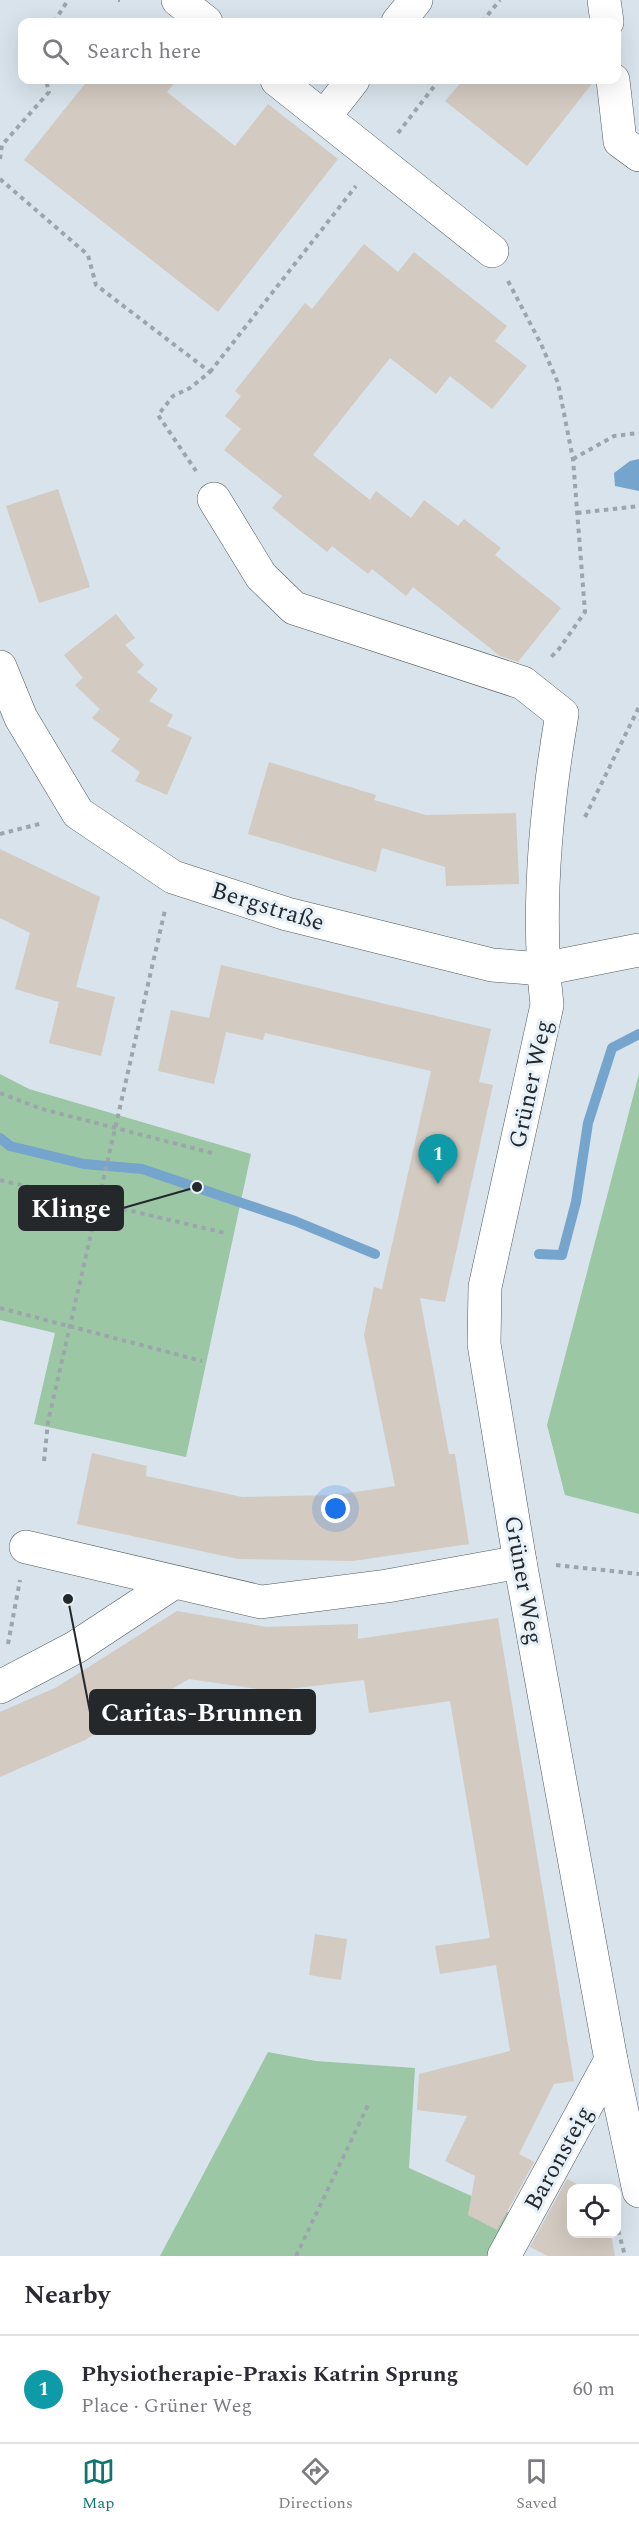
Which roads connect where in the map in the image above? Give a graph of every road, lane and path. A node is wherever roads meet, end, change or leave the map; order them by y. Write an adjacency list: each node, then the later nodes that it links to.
1 (68, 0): 6 (path)
2 (178, 0): 7 (street)
3 (416, 0): 8 (street)
4 (500, 0): 9 (path)
5 (604, 0): 10 (street)
6 (57, 18)
7 (201, 18)
8 (401, 18)
9 (485, 18)
10 (606, 18)
11 (47, 84): 18 (path)
12 (282, 84): 16 (street)
13 (350, 84): 16 (street)
14 (436, 84): 19 (path)
15 (613, 84): 17 (street)
16 (324, 117): 19 (street)
17 (639, 155)
18 (0, 159)
19 (377, 159): 21 (street); 22 (path)
20 (0, 178): 22 (path)
21 (492, 251): 24 (path)
22 (210, 372): 25 (path)
23 (639, 433): 24 (path)
24 (573, 459): 27 (path)
25 (214, 499): 34 (street, Grüner Weg)
26 (639, 506): 27 (path)
27 (577, 513): 28 (path)
28 (559, 649)
29 (0, 667): 30 (street, Bergstraße)
30 (78, 813): 31 (path); 32 (street, Bergstraße)
31 (0, 834)
32 (172, 877): 34 (street, Bergstraße); 36 (path)
33 (639, 950): 34 (street, Bergstraße)
34 (543, 969): 46 (street, Grüner Weg)
35 (0, 1093): 36 (path)
36 (117, 1126): 37 (path); 39 (path)
37 (212, 1153)
38 (0, 1180): 39 (path)
39 (99, 1203): 40 (path); 42 (path)
40 (225, 1233)
41 (0, 1308): 42 (path)
42 (70, 1326): 43 (path); 44 (path)
43 (202, 1361)
44 (44, 1461)
45 (26, 1547): 48 (street); 49 (path)
46 (520, 1562): 47 (path); 48 (street); 50 (street, Grüner Weg)
47 (639, 1574)
48 (173, 1583): 49 (street)
49 (0, 1687)
50 (611, 2060): 52 (street, Grüner Weg); 55 (street, Baronsteig)
51 (369, 2103): 54 (path)
52 (639, 2191)
53 (620, 2238): 56 (path)
54 (296, 2256)
55 (504, 2256)
56 (625, 2256)

